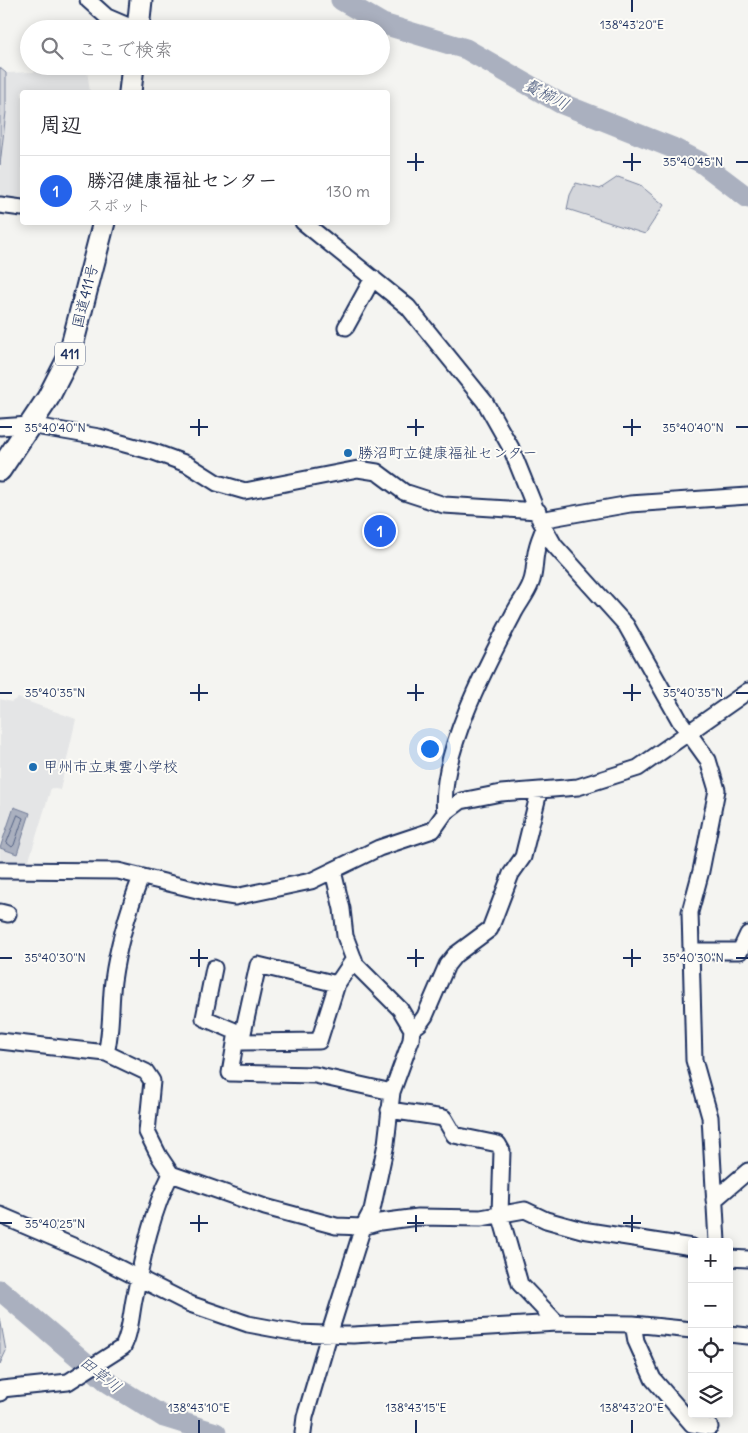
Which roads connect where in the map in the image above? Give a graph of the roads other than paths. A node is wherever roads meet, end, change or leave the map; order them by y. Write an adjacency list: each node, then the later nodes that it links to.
1 (88, 0): 3 (street)
2 (141, 0): 4 (highway)
3 (114, 20)
4 (138, 20)
5 (132, 75): 6 (highway)
6 (130, 90)
7 (0, 205): 8 (street)
8 (20, 208)
9 (103, 225): 13 (highway, 国道411号 / 411)
10 (307, 225): 11 (street)
11 (373, 278): 12 (street); 17 (street)
12 (346, 327)
13 (28, 425): 14 (street); 15 (highway, 国道411号 / 411); 17 (street)
14 (0, 427)
15 (0, 470)
16 (748, 496): 17 (street)
17 (541, 520): 19 (street); 21 (street)
18 (748, 691): 19 (street)
19 (689, 734): 20 (street); 26 (street)
20 (539, 792): 21 (street); 30 (street)
21 (445, 813): 23 (street)
22 (0, 870): 24 (street)
23 (333, 871): 24 (street); 27 (street)
24 (141, 877): 32 (street)
25 (748, 934): 26 (street)
26 (691, 951): 37 (street)
27 (354, 959): 29 (street); 30 (street)
28 (214, 968): 33 (street)
29 (337, 984): 29 (street)
30 (412, 1028): 33 (street)
31 (0, 1041): 32 (street)
32 (106, 1053): 36 (street)
33 (392, 1092): 34 (street)
34 (389, 1110): 38 (street); 40 (street)
35 (748, 1172): 37 (street)
36 (171, 1174): 40 (street); 45 (street)
37 (714, 1200): 41 (street)
38 (500, 1214): 40 (street); 42 (street); 46 (street)
39 (0, 1215): 45 (street)
40 (363, 1227): 50 (street)
41 (716, 1238)
42 (688, 1246)
43 (733, 1258): 44 (street)
44 (748, 1259)
45 (139, 1279): 50 (street); 52 (street)
46 (557, 1323): 47 (street); 50 (street)
47 (633, 1324): 48 (street); 53 (street)
48 (688, 1330)
49 (733, 1334): 51 (street)
50 (329, 1335): 54 (street)
51 (748, 1336)
52 (0, 1393)
53 (710, 1425)
54 (303, 1433)

